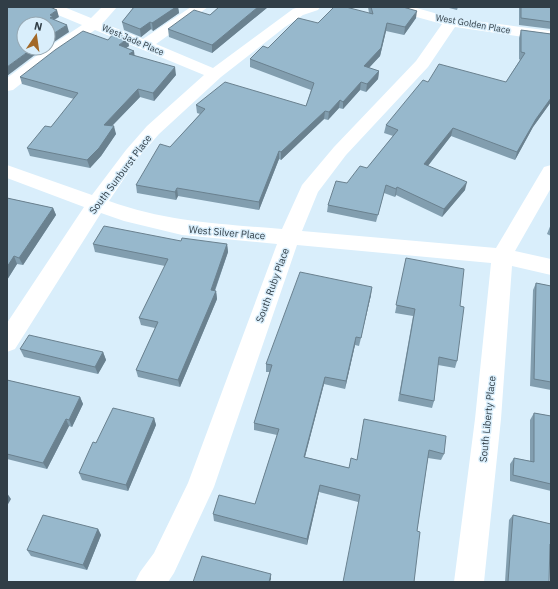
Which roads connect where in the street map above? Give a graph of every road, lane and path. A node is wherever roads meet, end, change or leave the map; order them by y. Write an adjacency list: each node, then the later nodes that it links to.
1 (51, 7): 7 (street, West Jade Place)
2 (110, 7): 7 (street)
3 (201, 7): 9 (street)
4 (396, 7): 6 (street, West Golden Place)
5 (309, 8): 10 (street, South Sunburst Place)
6 (451, 22): 8 (street, West Golden Place); 15 (street, South Ruby Place)
7 (94, 24): 9 (street, West Jade Place); 11 (street)
8 (551, 36)
9 (145, 45): 10 (street, West Jade Place)
10 (215, 74): 14 (street, South Sunburst Place)
11 (7, 86)
12 (7, 171): 14 (street, West Silver Place)
13 (551, 171): 16 (street)
14 (97, 203): 15 (street, West Silver Place); 18 (street, South Sunburst Place)
15 (289, 238): 16 (street, West Silver Place); 19 (street, South Ruby Place)
16 (502, 256): 17 (street, West Silver Place); 20 (street, South Liberty Place)
17 (551, 267)
18 (7, 342)
19 (150, 582)
20 (469, 582)

